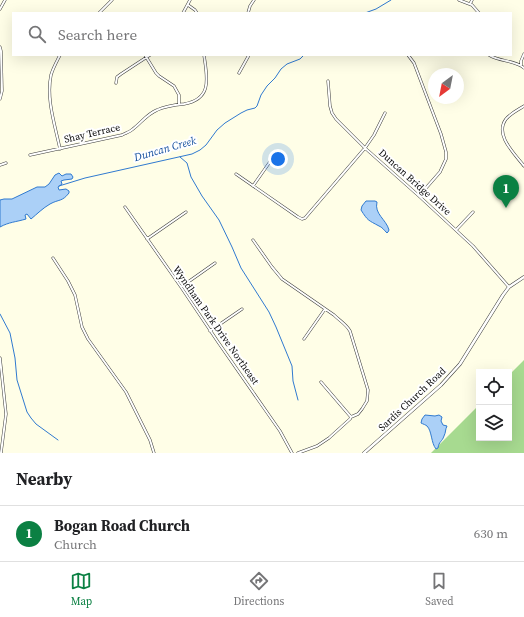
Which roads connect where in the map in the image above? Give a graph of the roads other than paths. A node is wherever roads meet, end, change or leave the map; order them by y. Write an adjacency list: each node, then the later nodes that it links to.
1 (6, 0): 9 (street)
2 (112, 0): 10 (street)
3 (190, 0): 8 (street)
4 (254, 0): 13 (street)
5 (460, 0): 7 (street)
6 (472, 0): 7 (street)
7 (470, 4): 14 (street)
8 (188, 5): 11 (street); 12 (street)
9 (0, 9)
10 (100, 12)
11 (184, 12)
12 (196, 12)
13 (248, 12)
14 (478, 12)
15 (0, 47): 28 (street)
16 (524, 54): 23 (street)
17 (60, 56): 33 (street)
18 (145, 56): 27 (street); 29 (street)
19 (204, 56): 29 (street, Shay Terrace)
20 (248, 56): 25 (street)
21 (409, 56): 41 (street)
22 (491, 56): 23 (street)
23 (521, 65): 24 (street)
24 (524, 68)
25 (239, 73)
26 (328, 81): 32 (street, Duncan Bridge Drive)
27 (116, 83)
28 (0, 99)
29 (179, 104): 33 (street, Shay Terrace)
30 (524, 106): 38 (street)
31 (385, 113): 32 (street)
32 (365, 148): 40 (street); 41 (street, Duncan Bridge Drive)
33 (60, 149): 34 (street, Shay Terrace)
34 (30, 155)
35 (274, 156): 40 (street)
36 (6, 163): 37 (street)
37 (0, 165)
38 (524, 166)
39 (236, 174): 40 (street)
40 (253, 186)
41 (419, 196): 45 (street, Duncan Bridge Drive)
42 (125, 208): 46 (street, Wyndham Park Drive Northeast)
43 (186, 212): 46 (street)
44 (473, 212): 45 (street)
45 (456, 230): 52 (street, Duncan Bridge Drive)
46 (147, 239): 51 (street, Wyndham Park Drive Northeast)
47 (253, 240): 53 (street)
48 (53, 258): 61 (street)
49 (215, 263): 51 (street)
50 (524, 277): 52 (street, Sardis Church Road)
51 (180, 286): 55 (street, Wyndham Park Drive Northeast)
52 (509, 287): 64 (street, Sardis Church Road)
53 (325, 308): 56 (street); 59 (street)
54 (242, 309): 55 (street)
55 (210, 331): 62 (street, Wyndham Park Drive Northeast)
56 (304, 339)
57 (0, 358): 60 (street)
58 (321, 382): 59 (street)
59 (352, 417): 63 (street)
60 (1, 453)
61 (154, 453)
62 (292, 453)
63 (298, 453)
64 (364, 453)

